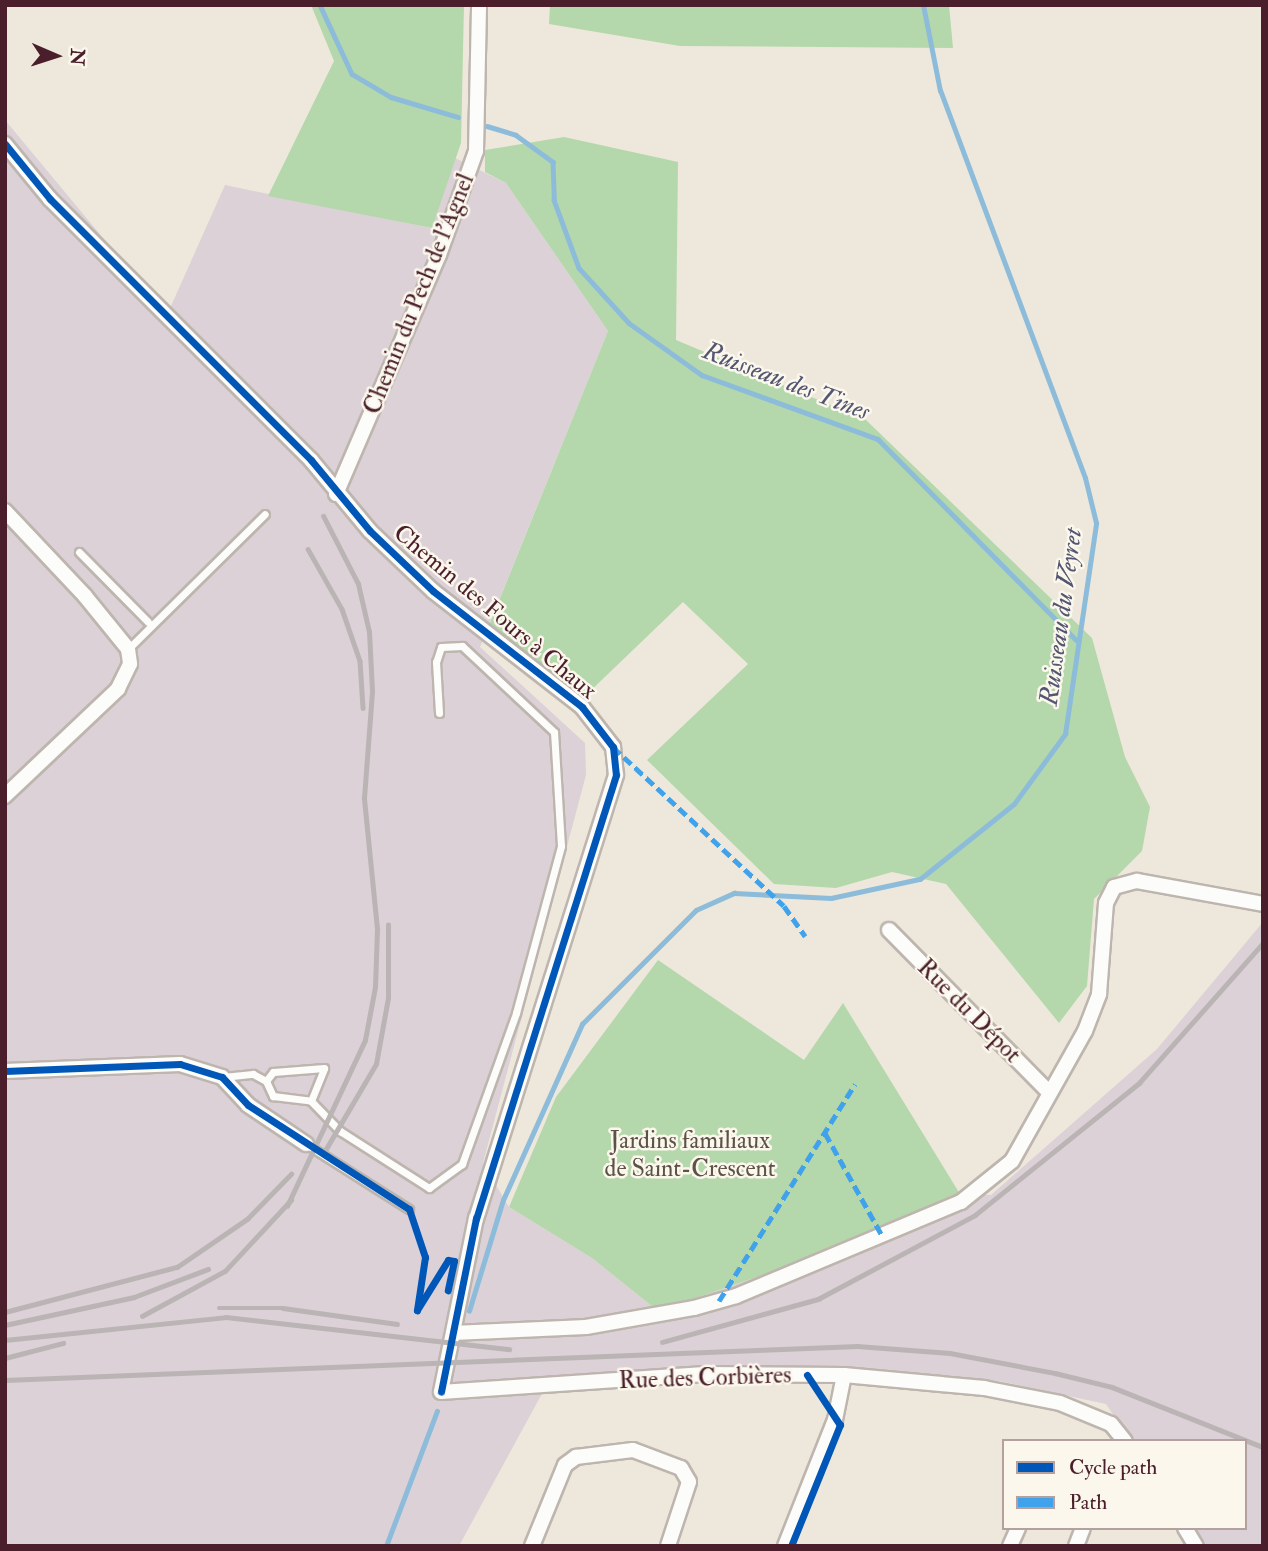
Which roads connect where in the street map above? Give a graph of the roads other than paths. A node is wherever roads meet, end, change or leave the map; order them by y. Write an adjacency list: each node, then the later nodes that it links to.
1 (479, 5): 3 (street, Chemin du Pech de l'Agnel)
2 (5, 144): 3 (street, Chemin des Fours à Chaux)
3 (336, 494): 20 (street, Chemin des Fours à Chaux)
4 (5, 511): 8 (street)
5 (265, 514): 7 (lane)
6 (79, 551): 7 (lane)
7 (148, 622): 8 (lane)
8 (128, 649): 10 (street)
9 (439, 713): 17 (lane)
10 (5, 796)
11 (1263, 904): 16 (street)
12 (889, 930): 16 (street, Rue du Dépot)
13 (5, 1071): 14 (street)
14 (222, 1077): 15 (lane); 18 (street)
15 (266, 1081): 17 (lane); 17 (lane)
16 (1049, 1092): 20 (street)
17 (311, 1101)
18 (306, 1144): 19 (lane)
19 (410, 1209)
20 (453, 1333): 22 (street, Chemin des Fours à Chaux)
21 (844, 1375): 22 (street, Rue des Corbières); 23 (street, Rue des Corbières); 28 (street)
22 (441, 1392)
23 (1122, 1439)
24 (1017, 1530): 29 (street)
25 (1186, 1530): 30 (street)
26 (532, 1546): 27 (street)
27 (668, 1546)
28 (785, 1546)
29 (1010, 1546)
30 (1196, 1546)

